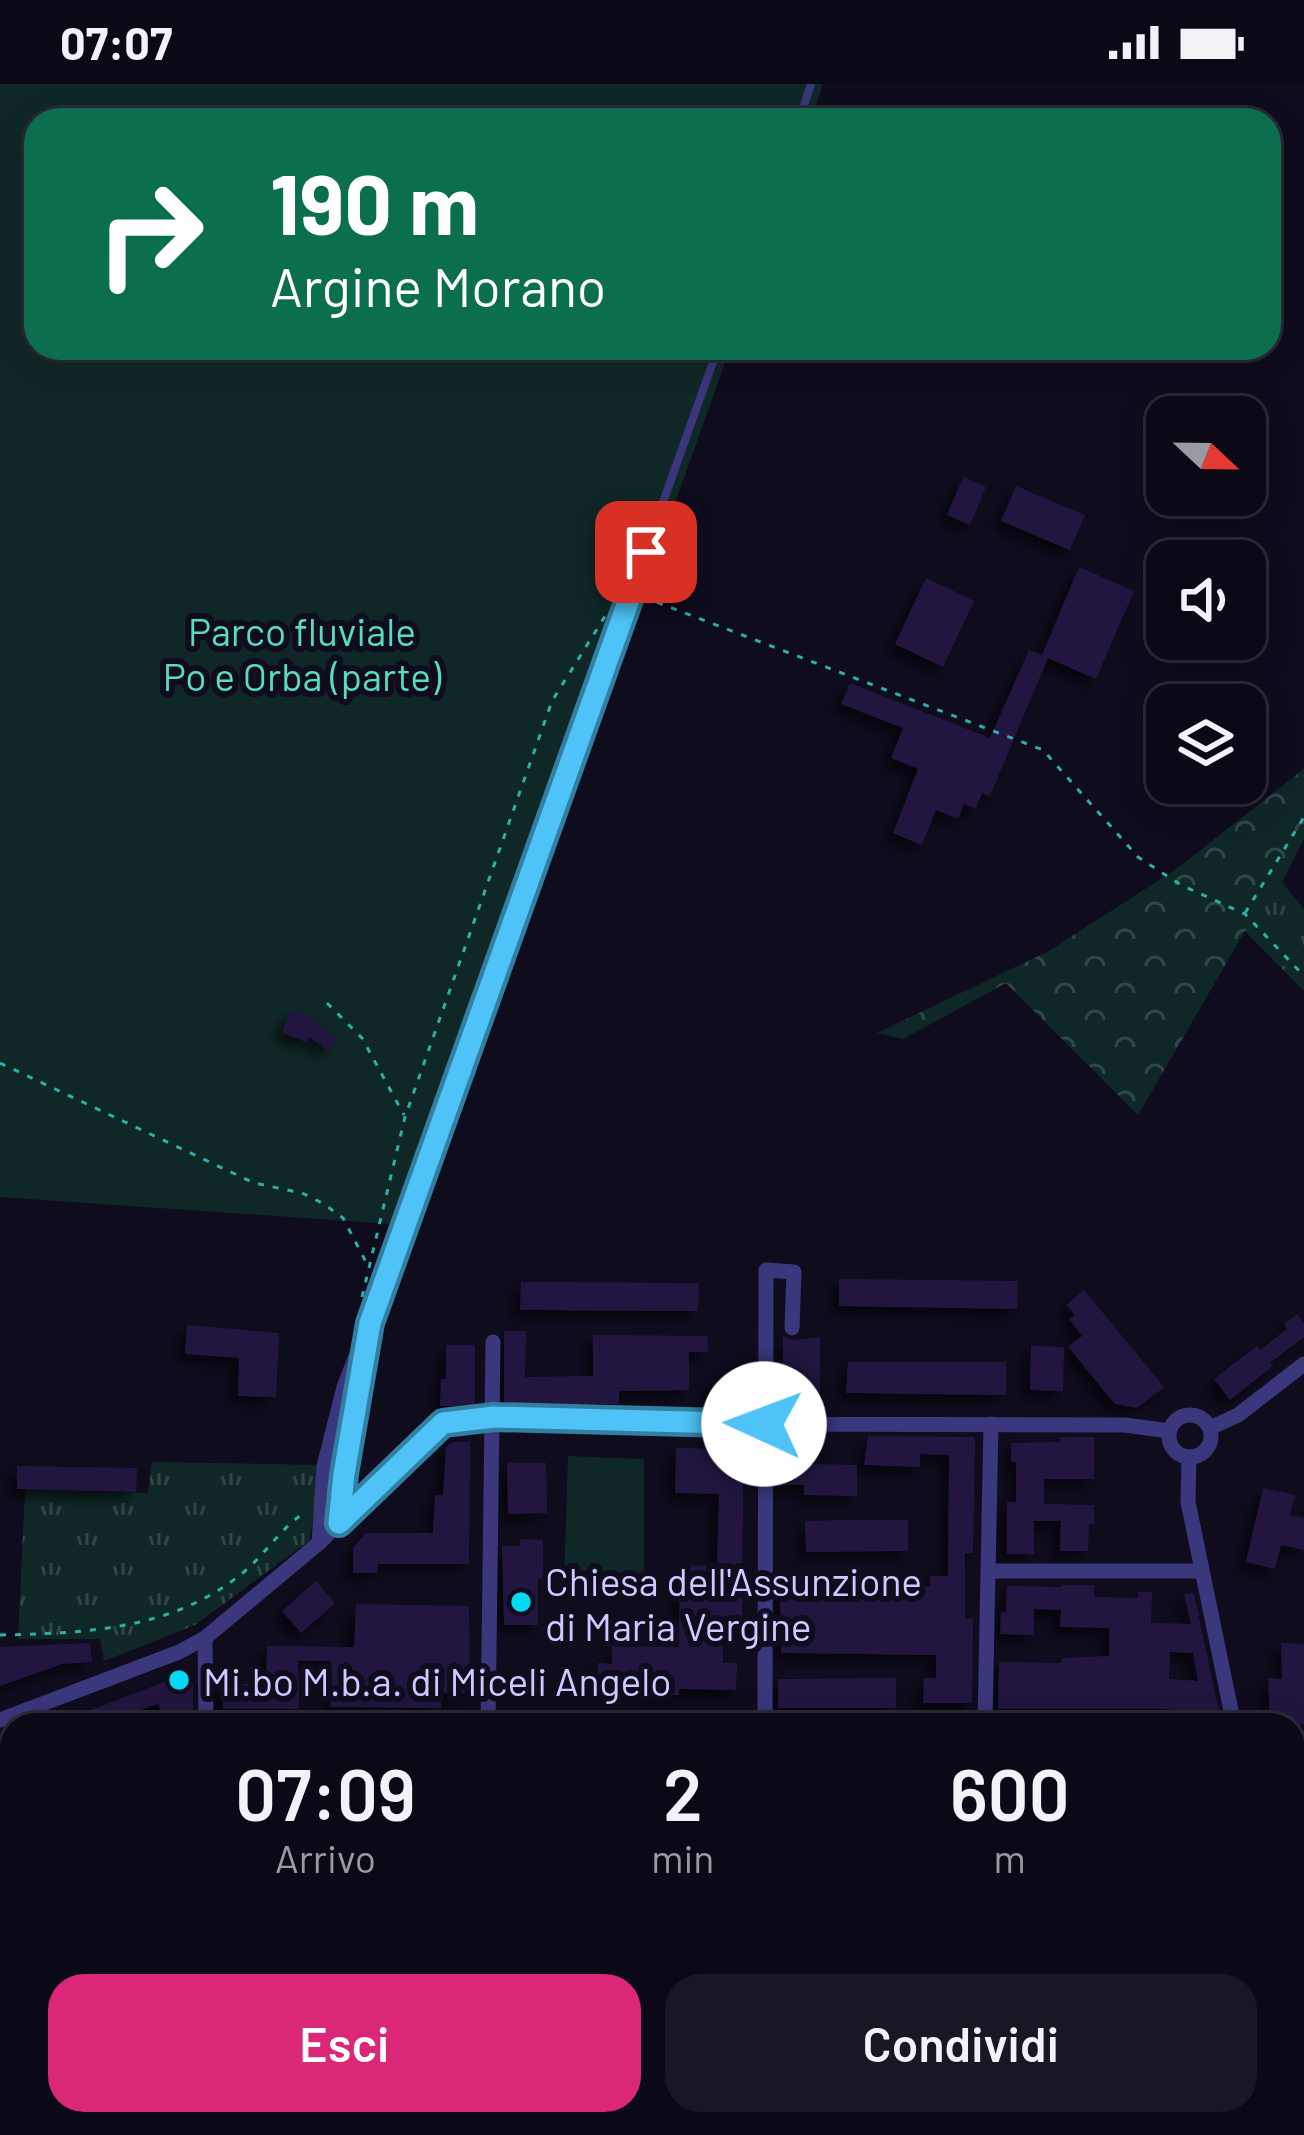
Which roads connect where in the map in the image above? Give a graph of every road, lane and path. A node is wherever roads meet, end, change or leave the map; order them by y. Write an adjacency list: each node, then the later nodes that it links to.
1 (714, 360): 2 (lane)
2 (632, 593): 4 (path); 8 (path); 10 (lane)
3 (1304, 817): 4 (path)
4 (1245, 914): 5 (path)
5 (1304, 976)
6 (327, 1003): 8 (path)
7 (0, 1063): 9 (path)
8 (405, 1117): 9 (path)
9 (368, 1268): 10 (path)
10 (369, 1309): 20 (street); 21 (street)
11 (792, 1328): 15 (street)
12 (493, 1342): 14 (street)
13 (1304, 1364): 17 (street)
14 (494, 1417): 15 (street); 21 (street); 29 (street)
15 (764, 1424): 16 (street); 30 (street)
16 (991, 1424): 18 (street); 23 (street)
17 (1210, 1428): 18 (street); 19 (street)
18 (1169, 1430): 19 (street)
19 (1189, 1457): 24 (street)
20 (321, 1502): 22 (street); 25 (path)
21 (339, 1523): 22 (street)
22 (319, 1543): 26 (street)
23 (988, 1570): 24 (street); 31 (street)
24 (1201, 1571): 32 (street)
25 (0, 1635)
26 (205, 1638): 27 (street); 28 (street)
27 (18, 1713)
28 (206, 1713)
29 (488, 1713)
30 (765, 1713)
31 (985, 1713)
32 (1232, 1713)

